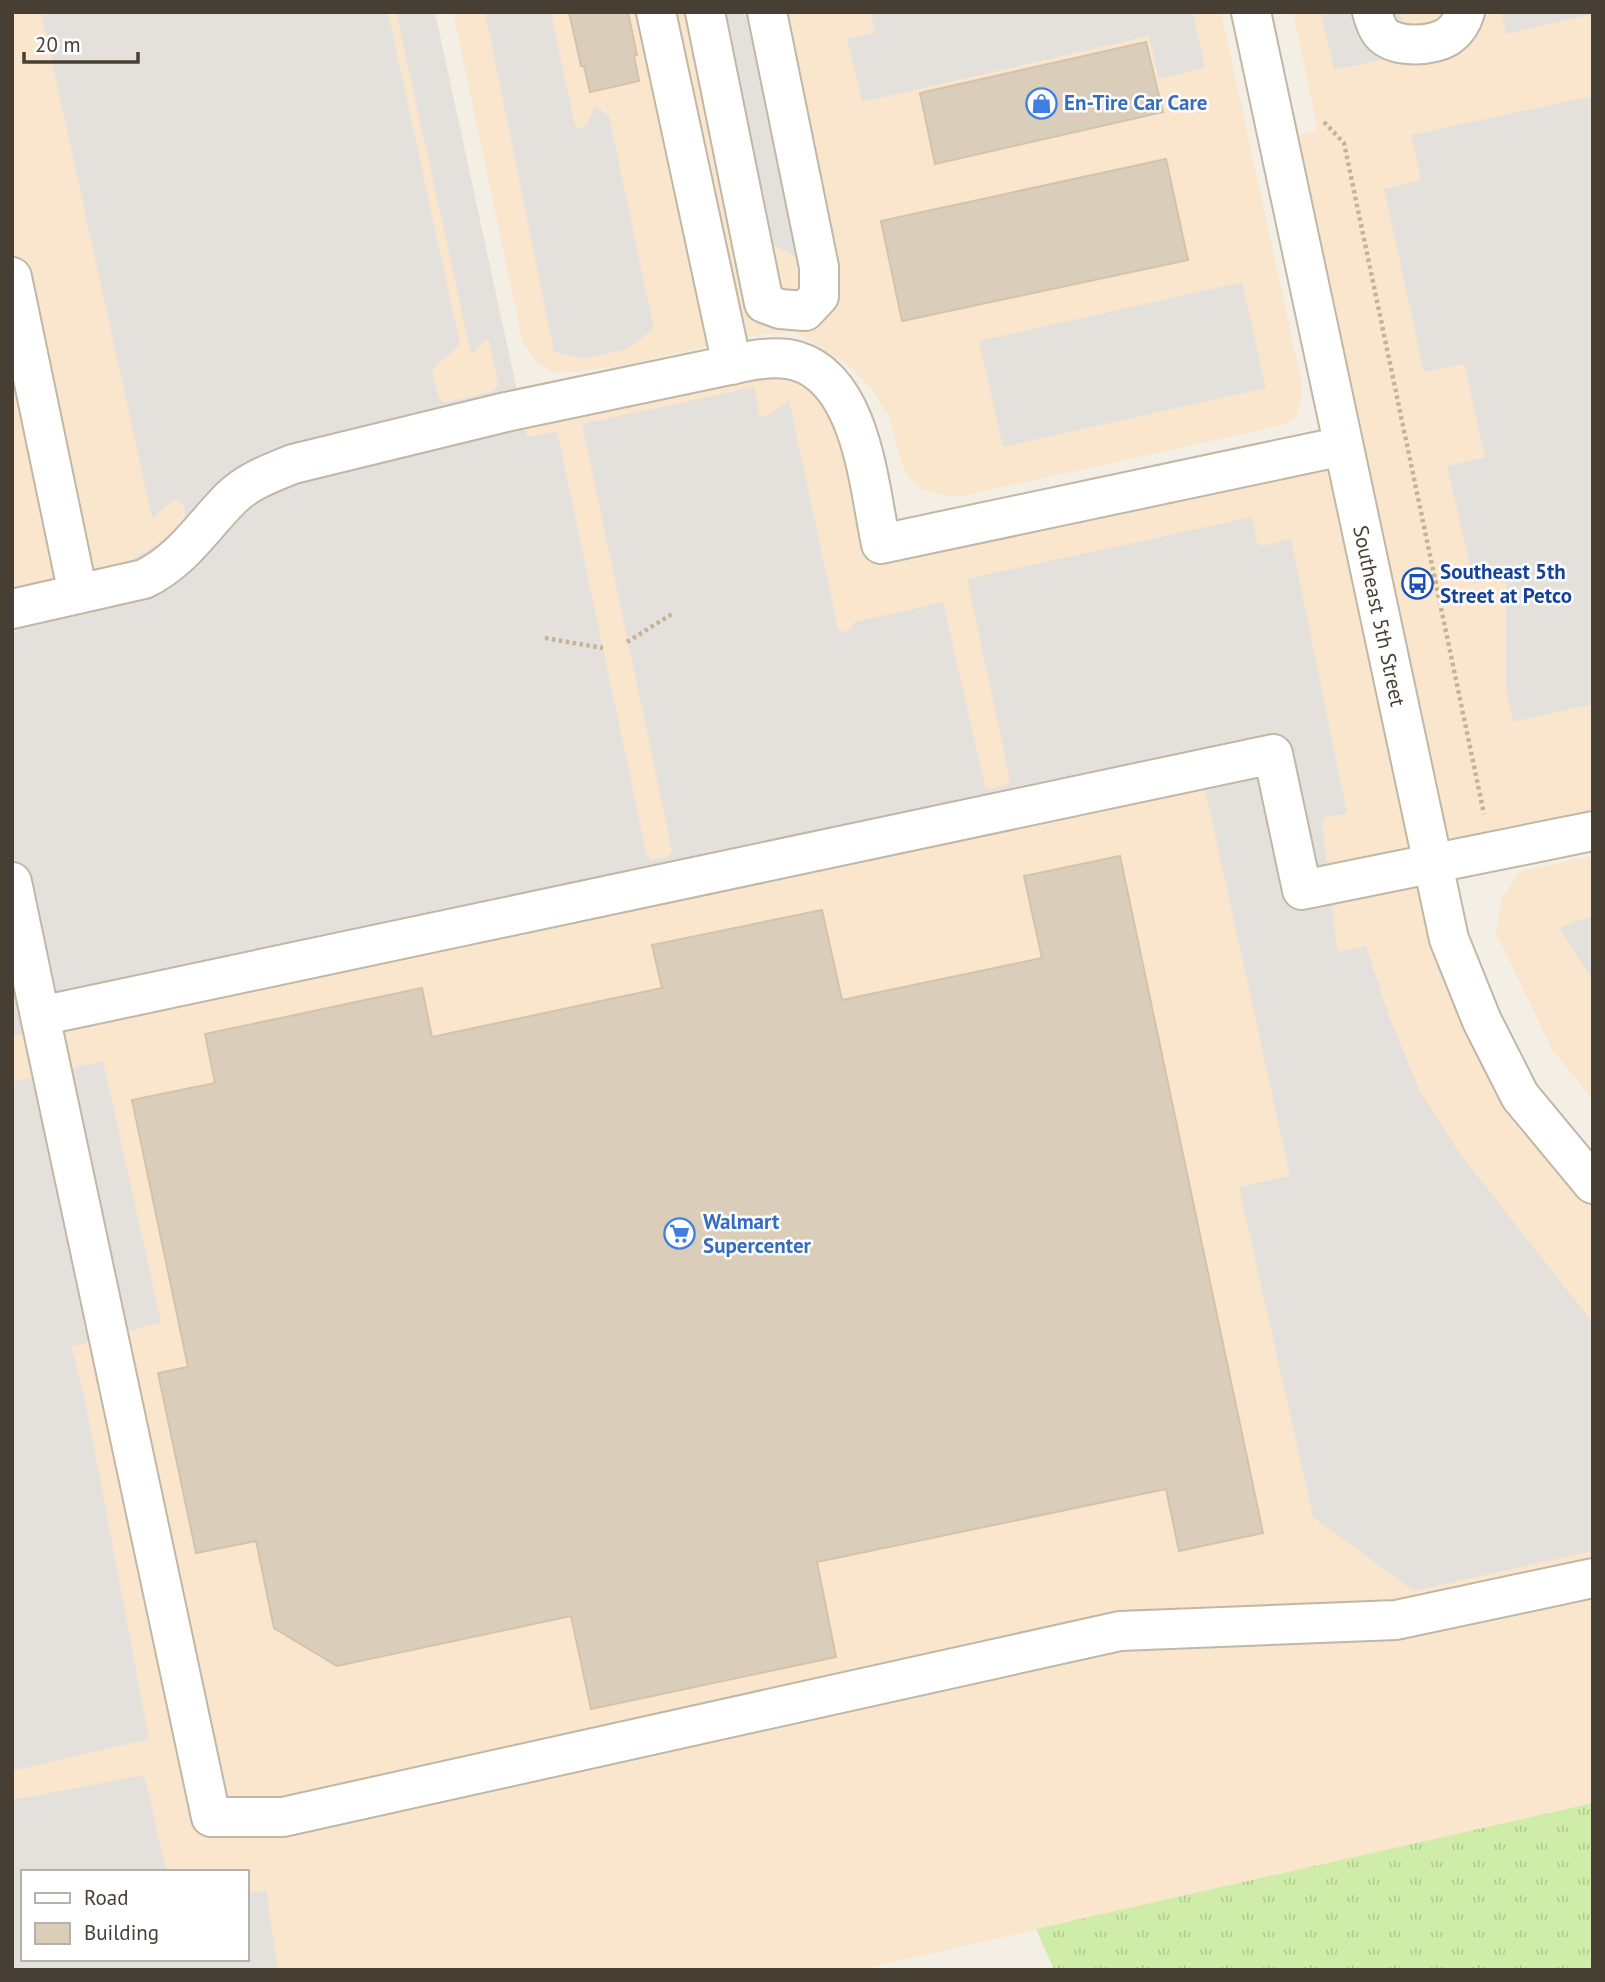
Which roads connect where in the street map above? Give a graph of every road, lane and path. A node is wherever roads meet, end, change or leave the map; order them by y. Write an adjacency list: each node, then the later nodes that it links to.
1 (656, 12): 9 (street)
2 (705, 12): 3 (street)
3 (767, 12)
4 (1251, 12): 10 (street, Southeast 5th Street)
5 (1372, 12): 6 (street)
6 (1465, 12)
7 (1324, 122): 17 (path)
8 (12, 277): 11 (street)
9 (732, 365): 10 (street); 11 (street)
10 (1343, 446): 19 (street, Southeast 5th Street)
11 (78, 594): 12 (street)
12 (12, 609)
13 (672, 614): 15 (path)
14 (545, 638): 16 (path)
15 (627, 642)
16 (603, 648)
17 (1485, 821)
18 (1593, 831): 19 (street)
19 (1432, 864): 21 (street); 22 (street, Southeast 5th Street)
20 (12, 882): 21 (street)
21 (40, 1016): 23 (street)
22 (1593, 1184)
23 (1593, 1578)

